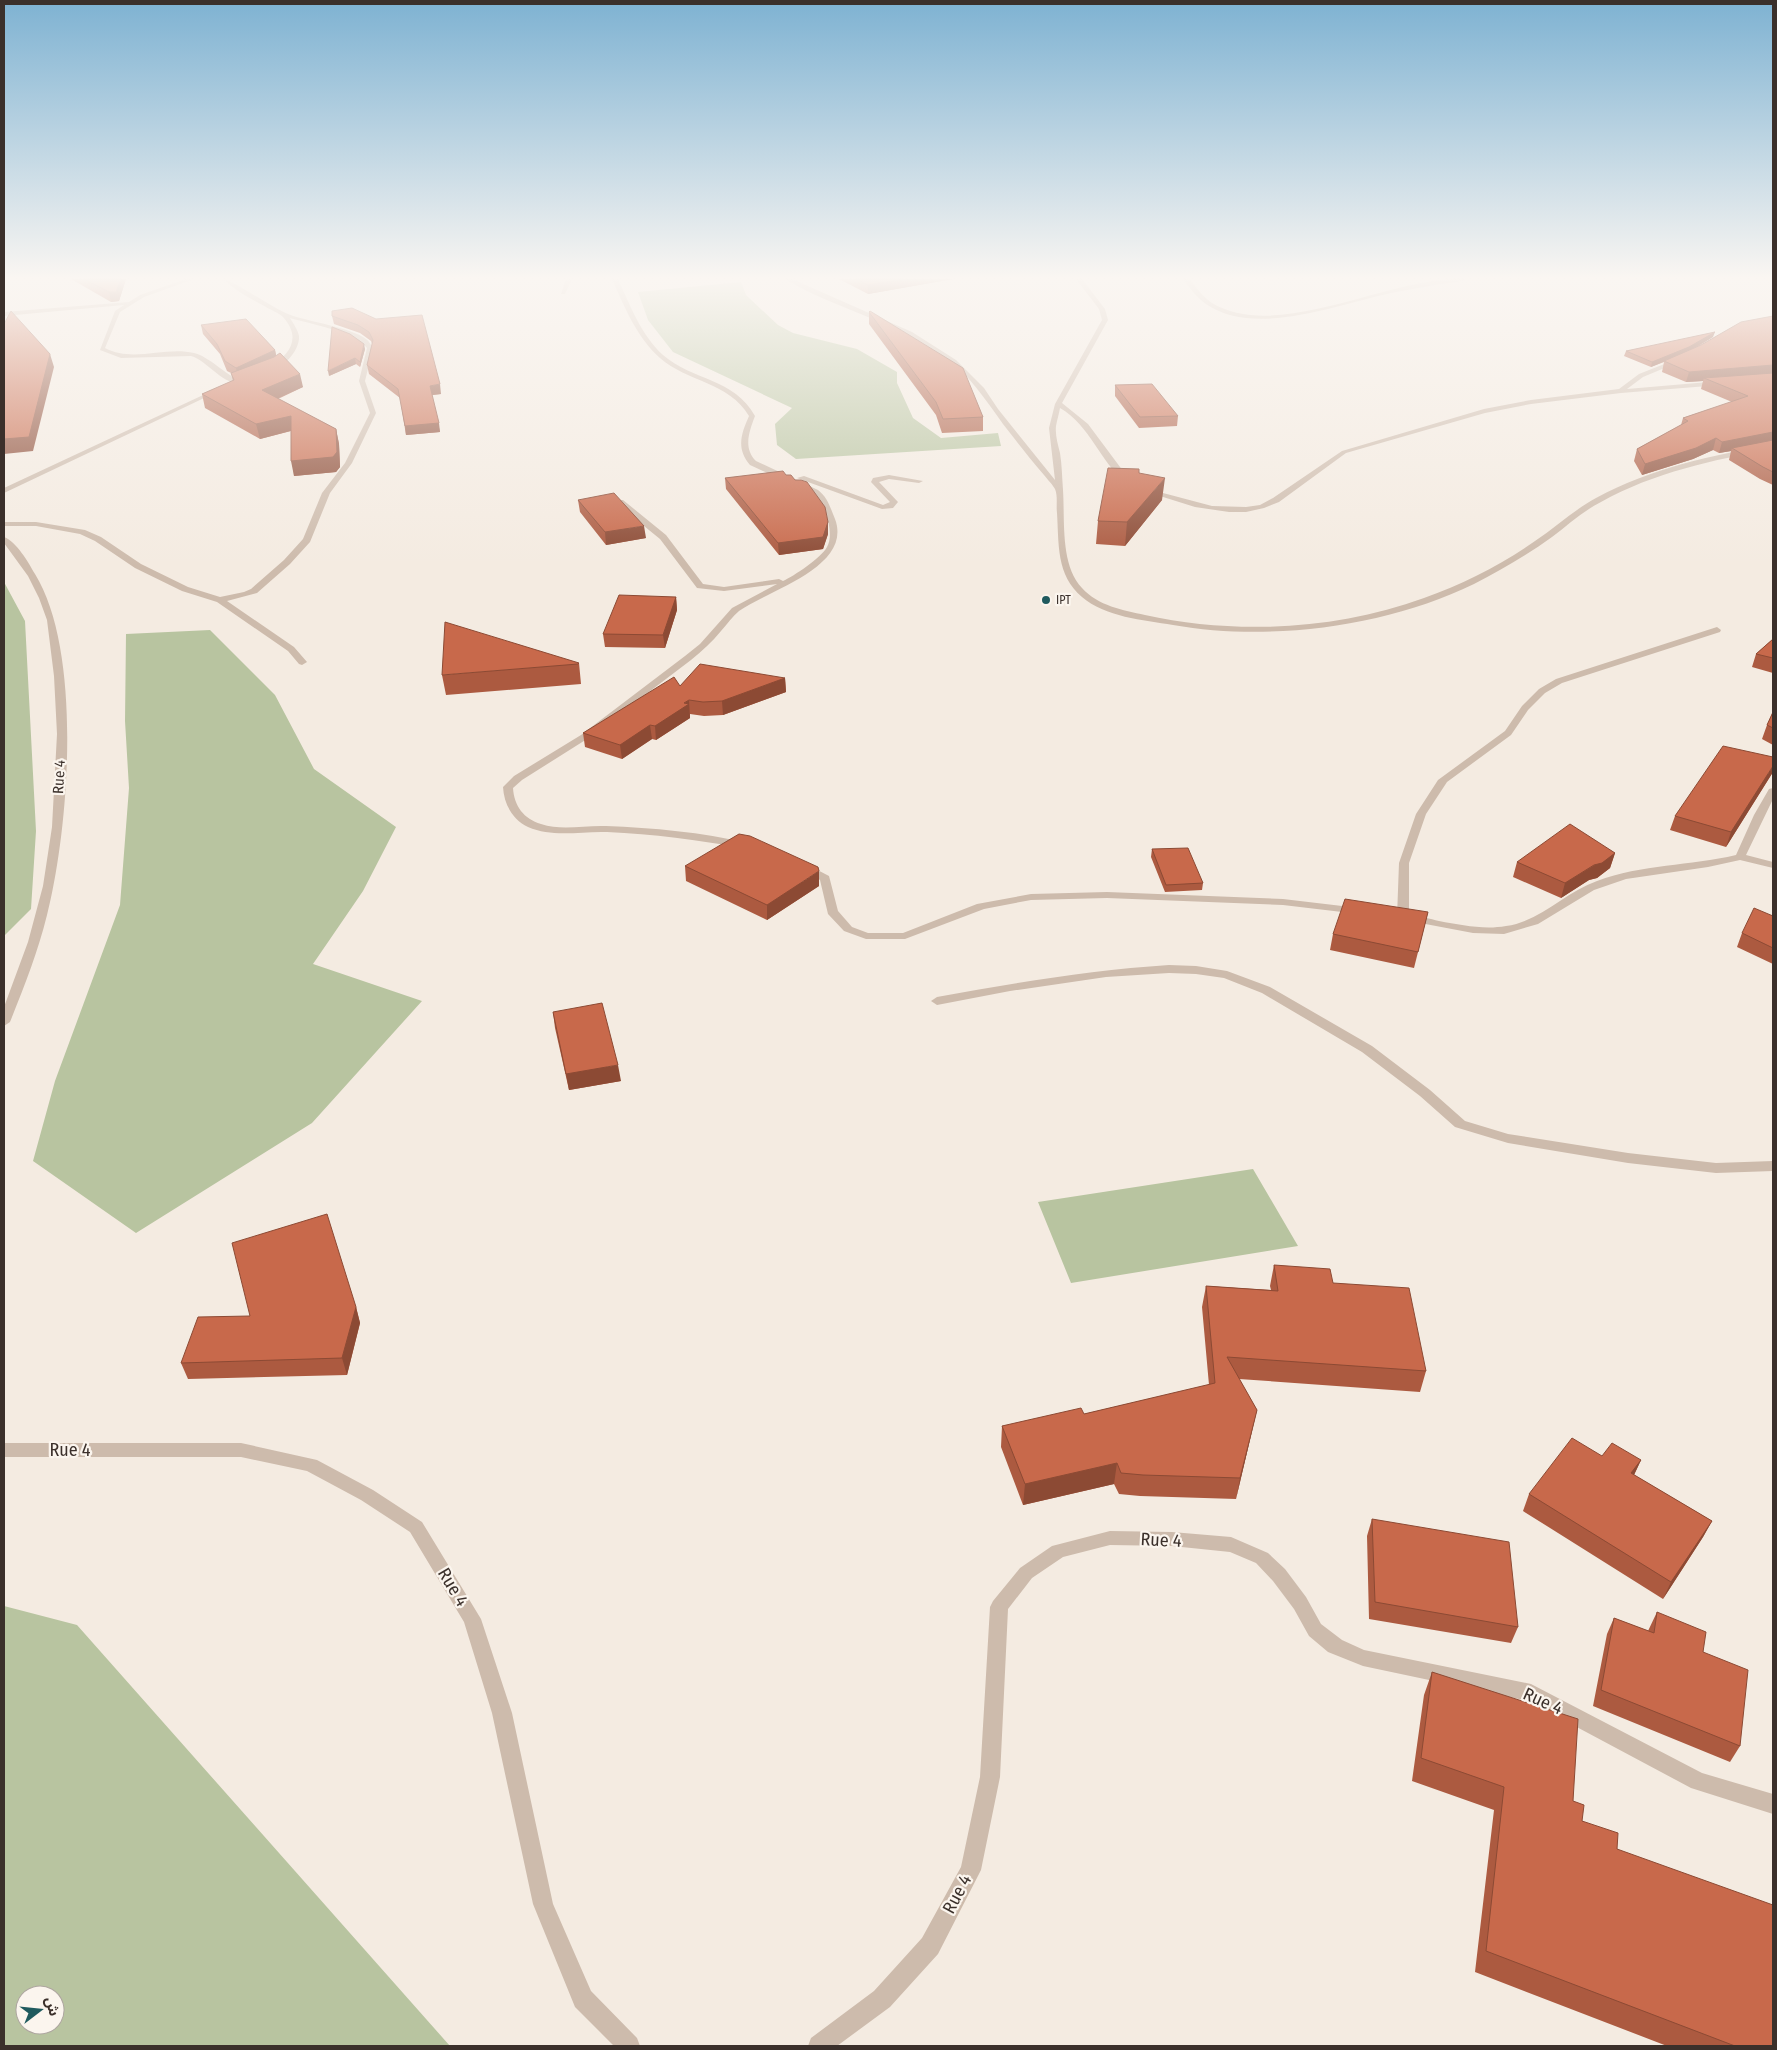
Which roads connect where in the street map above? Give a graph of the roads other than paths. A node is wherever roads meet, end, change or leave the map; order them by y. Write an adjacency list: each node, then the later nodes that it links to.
1 (223, 375): 8 (street)
2 (364, 375): 23 (street)
3 (692, 375): 13 (street)
4 (968, 375): 18 (street)
5 (1074, 375): 11 (street)
6 (1642, 375): 10 (street)
7 (246, 378): 8 (street)
8 (238, 382): 17 (street)
9 (1727, 382): 10 (street)
10 (1621, 391): 16 (street)
11 (1058, 404): 15 (street); 18 (street)
12 (1773, 447): 18 (street)
13 (754, 463): 14 (street); 22 (street)
14 (918, 481)
15 (1133, 483)
16 (1141, 487)
17 (4, 491)
18 (1060, 491)
19 (619, 501): 22 (street)
20 (4, 524): 23 (street)
21 (4, 539): 33 (street, Rue 4)
22 (799, 577): 27 (street)
23 (220, 600): 25 (street)
24 (1717, 630): 28 (street)
25 (302, 662)
26 (1773, 791): 28 (street)
27 (757, 847)
28 (1740, 856): 30 (street)
29 (795, 861): 31 (street)
30 (1773, 865)
31 (1369, 912)
32 (937, 1001): 34 (street)
33 (4, 1022)
34 (1773, 1166)
35 (4, 1450): 37 (street, Rue 4)
36 (1773, 1804): 38 (street, Rue 4)
37 (629, 2046)
38 (820, 2046)

